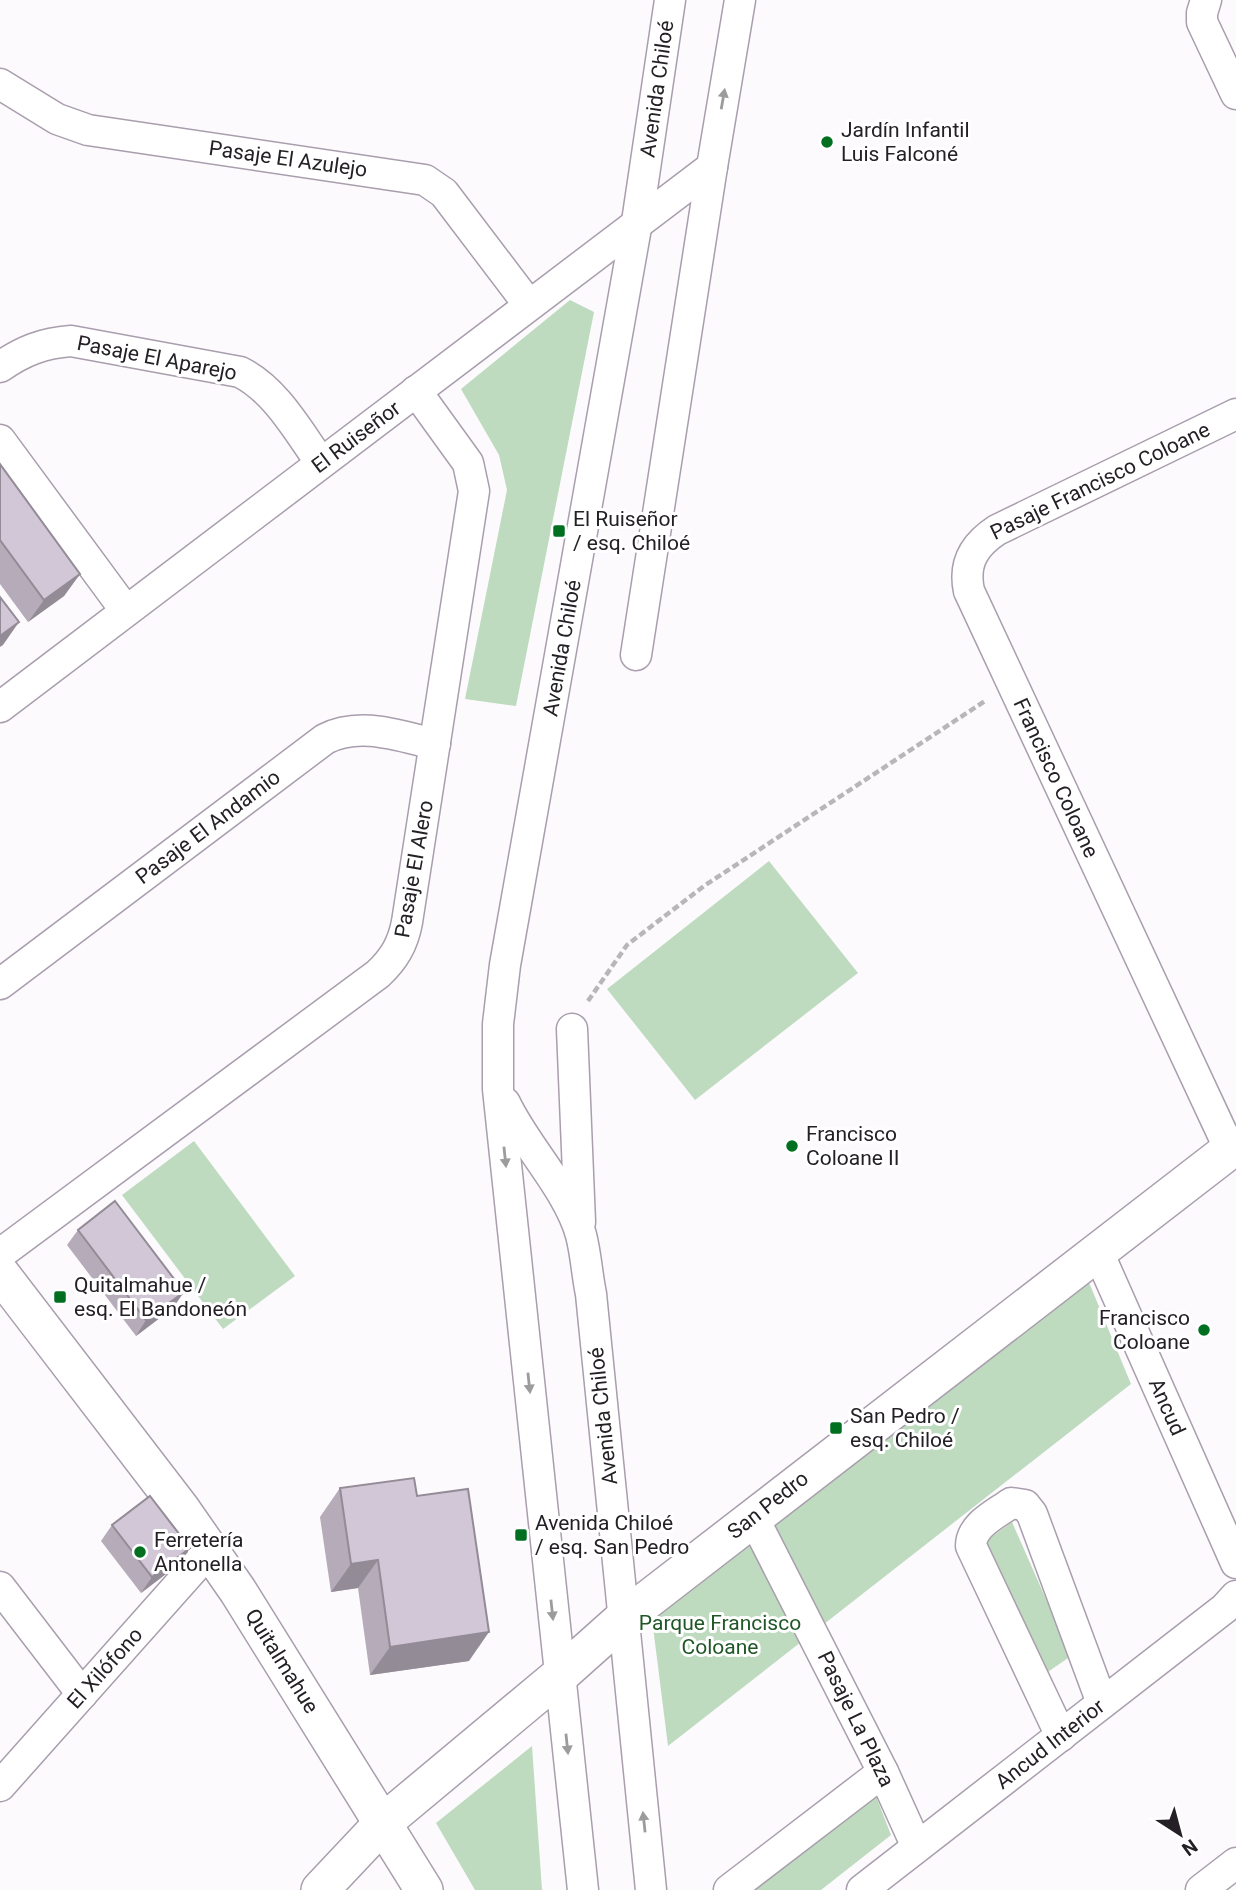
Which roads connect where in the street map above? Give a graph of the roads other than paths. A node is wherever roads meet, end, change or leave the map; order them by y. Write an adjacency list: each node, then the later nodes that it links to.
1 (740, 0): 6 (street, one-way to 1)
2 (1206, 0): 5 (street)
3 (663, 1): 7 (street, Avenida Chiloé)
4 (0, 84): 8 (street, Pasaje El Azulejo)
5 (1236, 94)
6 (712, 167): 7 (street, El Ruiseñor); 16 (street)
7 (637, 222): 8 (street, El Ruiseñor); 21 (street, Avenida Chiloé)
8 (529, 304): 10 (street, El Ruiseñor)
9 (0, 367): 13 (street, Pasaje El Aparejo)
10 (416, 391): 13 (street, El Ruiseñor); 18 (street, Pasaje El Alero)
11 (1236, 414): 14 (street, Pasaje Francisco Coloane)
12 (0, 440): 15 (street)
13 (321, 463): 15 (street, El Ruiseñor)
14 (971, 556): 22 (street, Francisco Coloane)
15 (127, 611): 17 (street, El Ruiseñor)
16 (636, 655)
17 (0, 707)
18 (435, 744): 19 (street, Pasaje El Andamio); 25 (street, Pasaje El Alero)
19 (0, 984)
20 (572, 1029): 23 (street)
21 (498, 1089): 23 (street, Avenida Chiloé); 33 (street, Avenida Chiloé, one-way to 33)
22 (1233, 1147): 24 (street, San Pedro)
23 (580, 1233): 32 (street, Avenida Chiloé)
24 (1098, 1252): 27 (street, San Pedro); 29 (street, Ancud)
25 (0, 1254)
26 (0, 1273): 28 (street, Quitalmahue)
27 (753, 1517): 32 (street, San Pedro); 37 (street, Pasaje La Plaza)
28 (210, 1550): 34 (street, El Xilófono); 39 (street, Quitalmahue)
29 (1236, 1563)
30 (0, 1587): 34 (street)
31 (1236, 1596): 35 (street, Ancud Interior)
32 (624, 1618): 33 (street, San Pedro); 45 (street, Avenida Chiloé, one-way to 32)
33 (559, 1676): 39 (street, San Pedro); 44 (street, Avenida Chiloé, one-way to 44)
34 (82, 1694): 38 (street, El Xilófono)
35 (1102, 1703): 36 (street, Ancud Interior); 36 (street)
36 (1061, 1735): 40 (street, Ancud Interior)
37 (883, 1772): 40 (street, Pasaje La Plaza); 46 (street)
38 (0, 1786)
39 (384, 1822): 42 (street, San Pedro); 43 (street, Quitalmahue)
40 (917, 1847): 47 (street, Ancud Interior)
41 (1236, 1863): 48 (street)
42 (320, 1890)
43 (424, 1890)
44 (583, 1890)
45 (651, 1890)
46 (729, 1890)
47 (862, 1890)
48 (1200, 1890)

